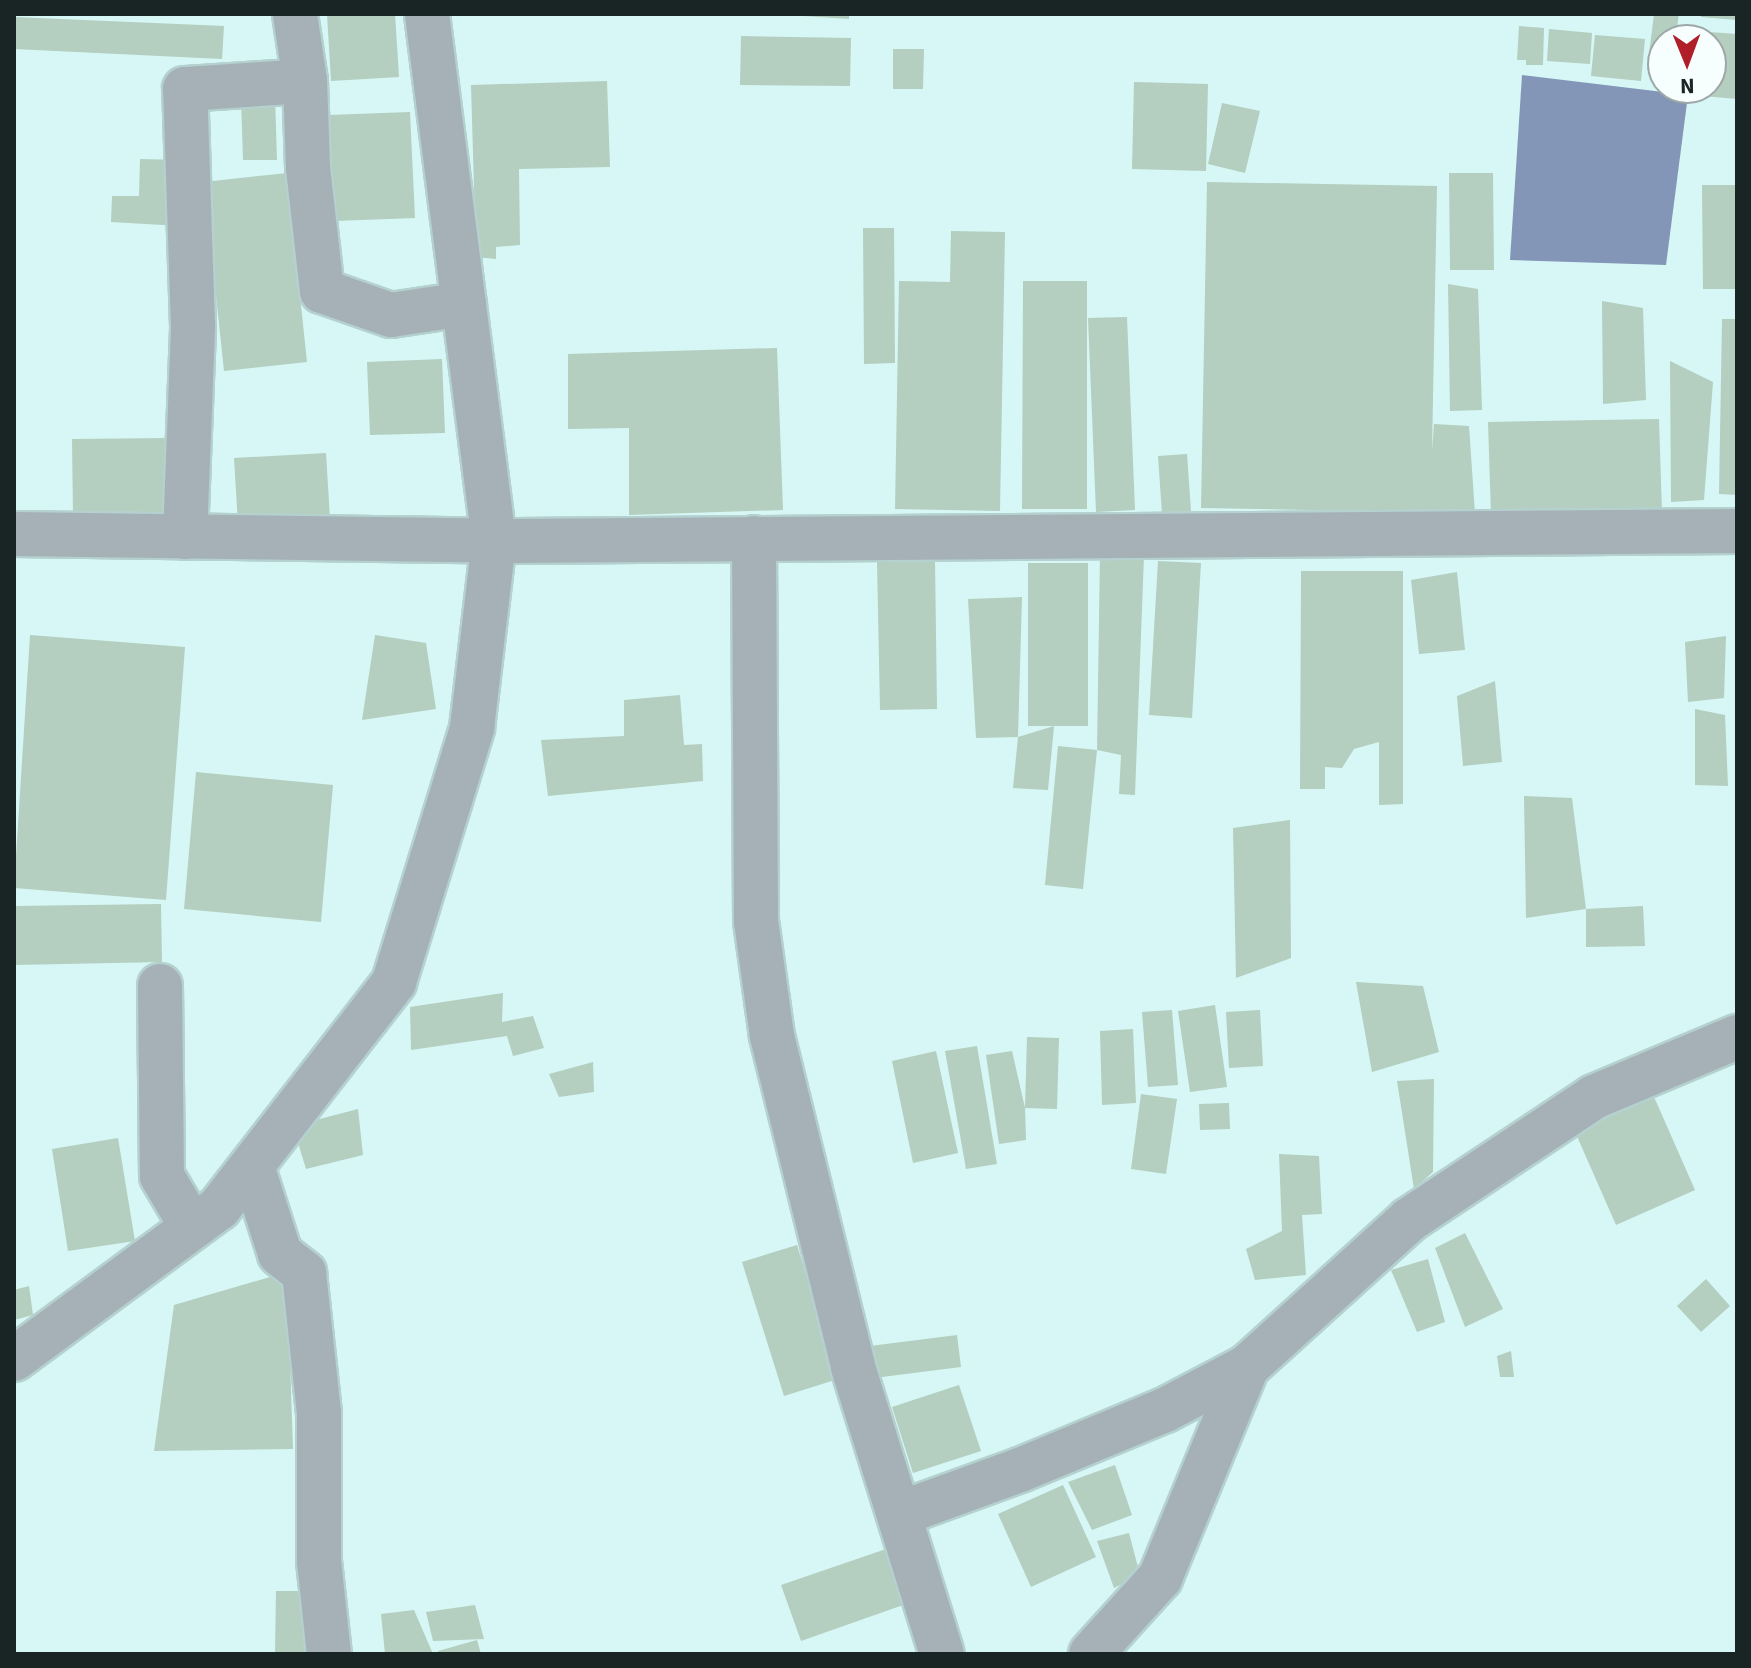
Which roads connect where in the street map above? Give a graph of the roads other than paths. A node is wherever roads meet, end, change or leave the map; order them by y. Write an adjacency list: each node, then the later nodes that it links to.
1 (295, 14): 3 (street)
2 (427, 14): 4 (street)
3 (305, 81): 4 (street); 7 (street)
4 (464, 304): 9 (street)
5 (1737, 531): 8 (street)
6 (14, 534): 7 (street)
7 (185, 537): 9 (street)
8 (754, 538): 9 (street); 16 (street)
9 (494, 541): 12 (street)
10 (160, 986): 13 (street)
11 (1737, 1037): 15 (street)
12 (252, 1166): 13 (street); 17 (street)
13 (192, 1227): 14 (street)
14 (14, 1359)
15 (1247, 1367): 16 (street); 19 (street)
16 (899, 1514): 18 (street)
17 (329, 1654)
18 (942, 1654)
19 (1091, 1654)

